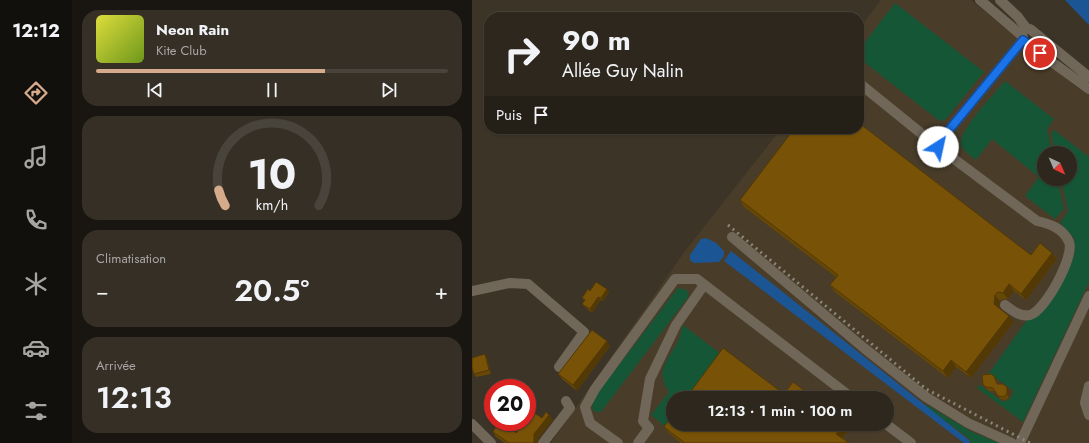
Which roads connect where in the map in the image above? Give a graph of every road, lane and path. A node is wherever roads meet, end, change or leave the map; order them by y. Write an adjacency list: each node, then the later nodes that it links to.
1 (980, 0): 3 (street)
2 (1000, 0): 3 (street)
3 (1023, 34): 4 (street); 6 (street); 7 (street)
4 (1089, 77)
5 (864, 87): 7 (street)
6 (1089, 89)
7 (938, 147): 12 (street)
8 (732, 237): 25 (street)
9 (704, 285): 15 (street); 22 (street); 23 (street)
10 (472, 291): 13 (street)
11 (1089, 296): 26 (street)
12 (1005, 306)
13 (559, 367)
14 (1089, 386): 17 (street)
15 (843, 391)
16 (566, 401): 21 (street)
17 (1089, 415)
18 (472, 424): 20 (street)
19 (894, 430): 24 (street)
20 (491, 443)
21 (543, 443)
22 (618, 443)
23 (638, 443)
24 (911, 443)
25 (1012, 443)
26 (1020, 443)

